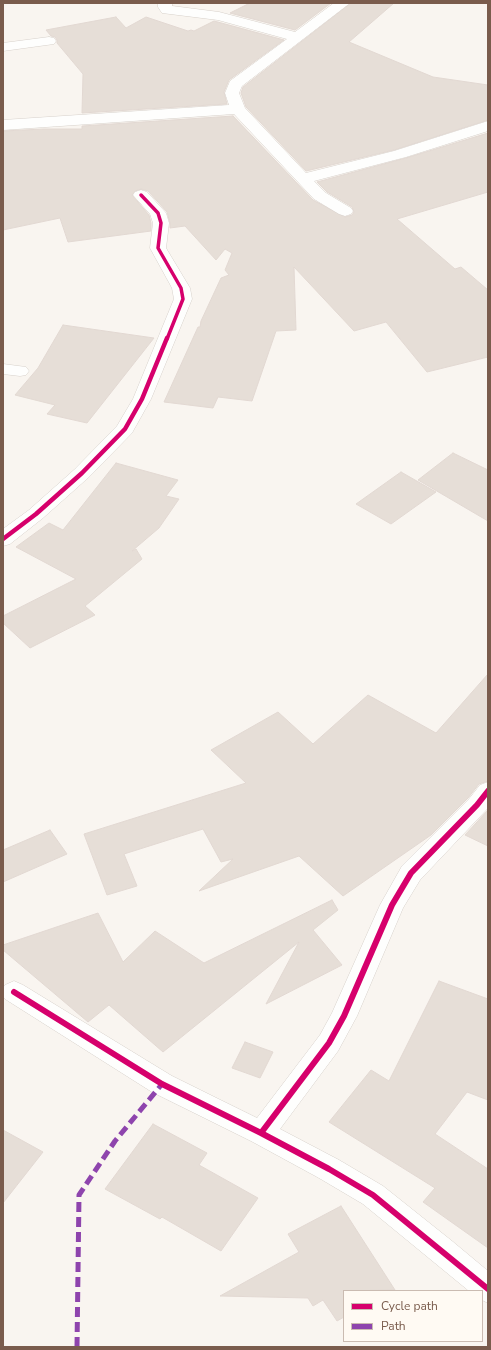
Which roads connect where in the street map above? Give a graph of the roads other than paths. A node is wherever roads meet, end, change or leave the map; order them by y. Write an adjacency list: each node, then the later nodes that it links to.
1 (165, 3): 3 (street)
2 (343, 3): 3 (street)
3 (298, 37): 6 (street)
4 (49, 41): 5 (street)
5 (3, 47)
6 (238, 109): 7 (street); 9 (street)
7 (3, 124)
8 (488, 126): 9 (street)
9 (303, 179): 11 (street)
10 (141, 195): 12 (street)
11 (345, 211)
12 (3, 539)
13 (488, 791): 15 (street)
14 (14, 992): 15 (street)
15 (261, 1133): 16 (street)
16 (488, 1289)

